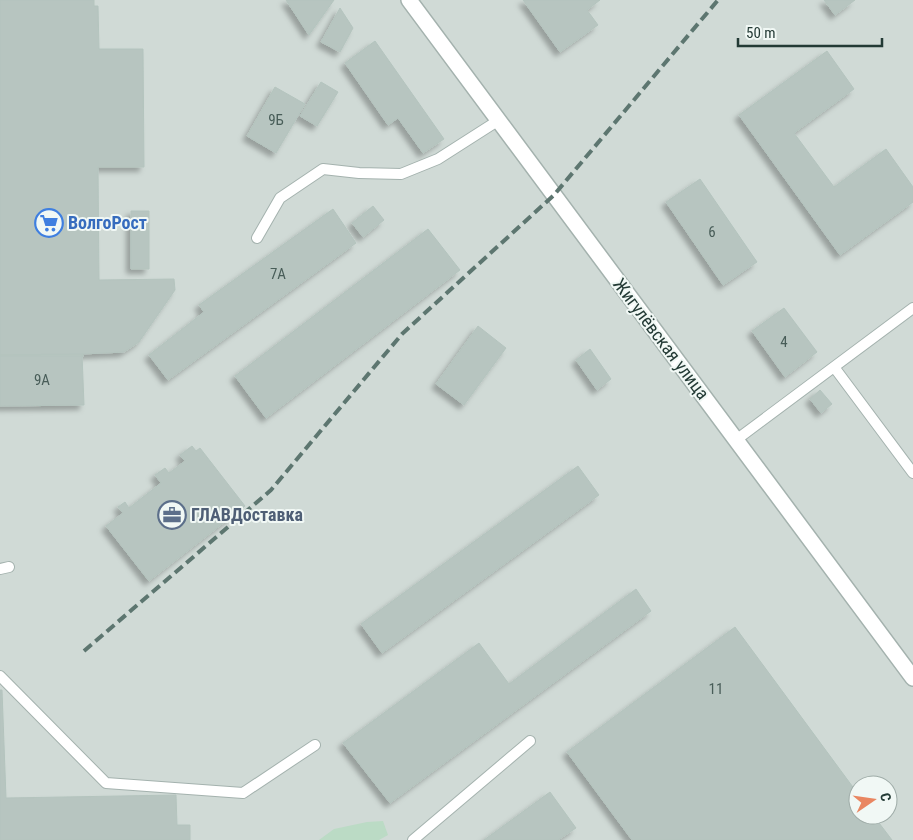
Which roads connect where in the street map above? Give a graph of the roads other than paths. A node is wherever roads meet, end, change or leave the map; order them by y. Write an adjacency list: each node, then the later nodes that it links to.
1 (409, 0): 2 (street, Жигулёвская улица)
2 (499, 120): 3 (lane); 6 (street, Жигулёвская улица)
3 (257, 238)
4 (913, 308): 5 (lane)
5 (834, 367): 6 (lane); 7 (lane)
6 (736, 440): 9 (street, Жигулёвская улица)
7 (913, 474)
8 (0, 676): 11 (lane)
9 (913, 678)
10 (530, 741): 12 (lane)
11 (315, 745)
12 (413, 840)

